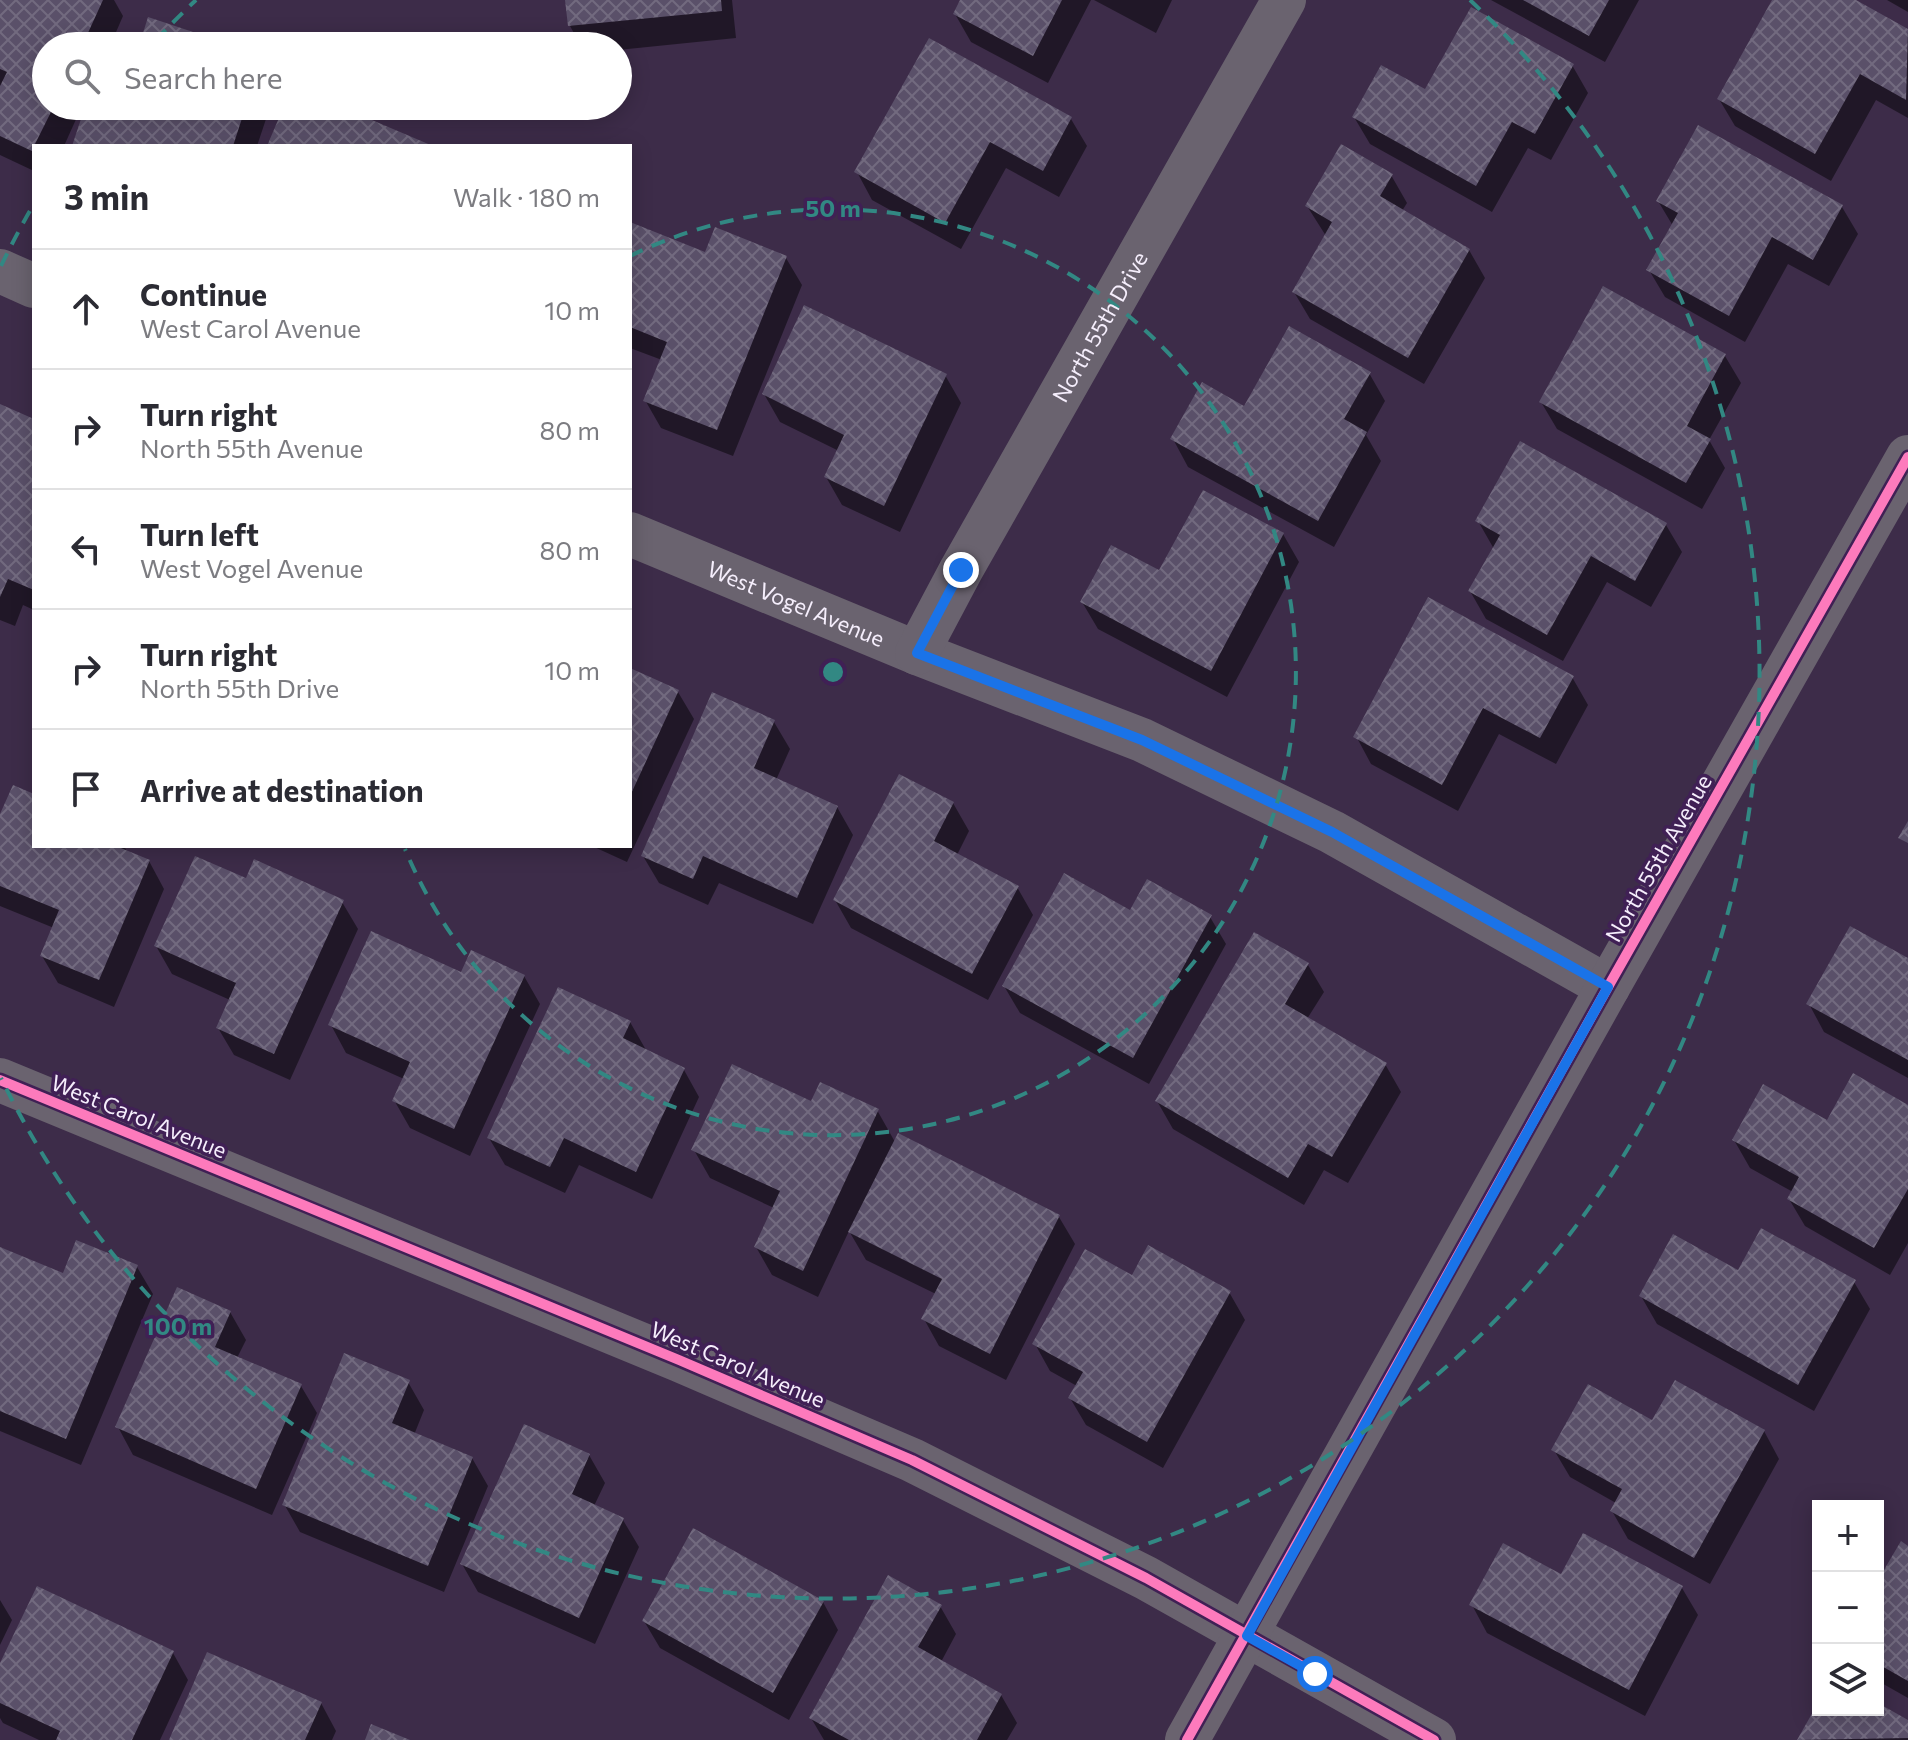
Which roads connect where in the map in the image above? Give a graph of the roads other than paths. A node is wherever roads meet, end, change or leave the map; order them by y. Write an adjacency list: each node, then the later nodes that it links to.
1 (1284, 0): 6 (street, North 55th Drive)
2 (0, 271): 3 (street)
3 (32, 285)
4 (1908, 457): 7 (street, North 55th Avenue)
5 (632, 535): 6 (street, West Vogel Avenue)
6 (917, 653): 7 (street, West Vogel Avenue)
7 (1608, 987): 9 (street, North 55th Avenue)
8 (0, 1080): 9 (street, West Carol Avenue)
9 (1247, 1636): 10 (street, North 55th Avenue); 11 (street, West Carol Avenue)
10 (1187, 1740)
11 (1434, 1740)

